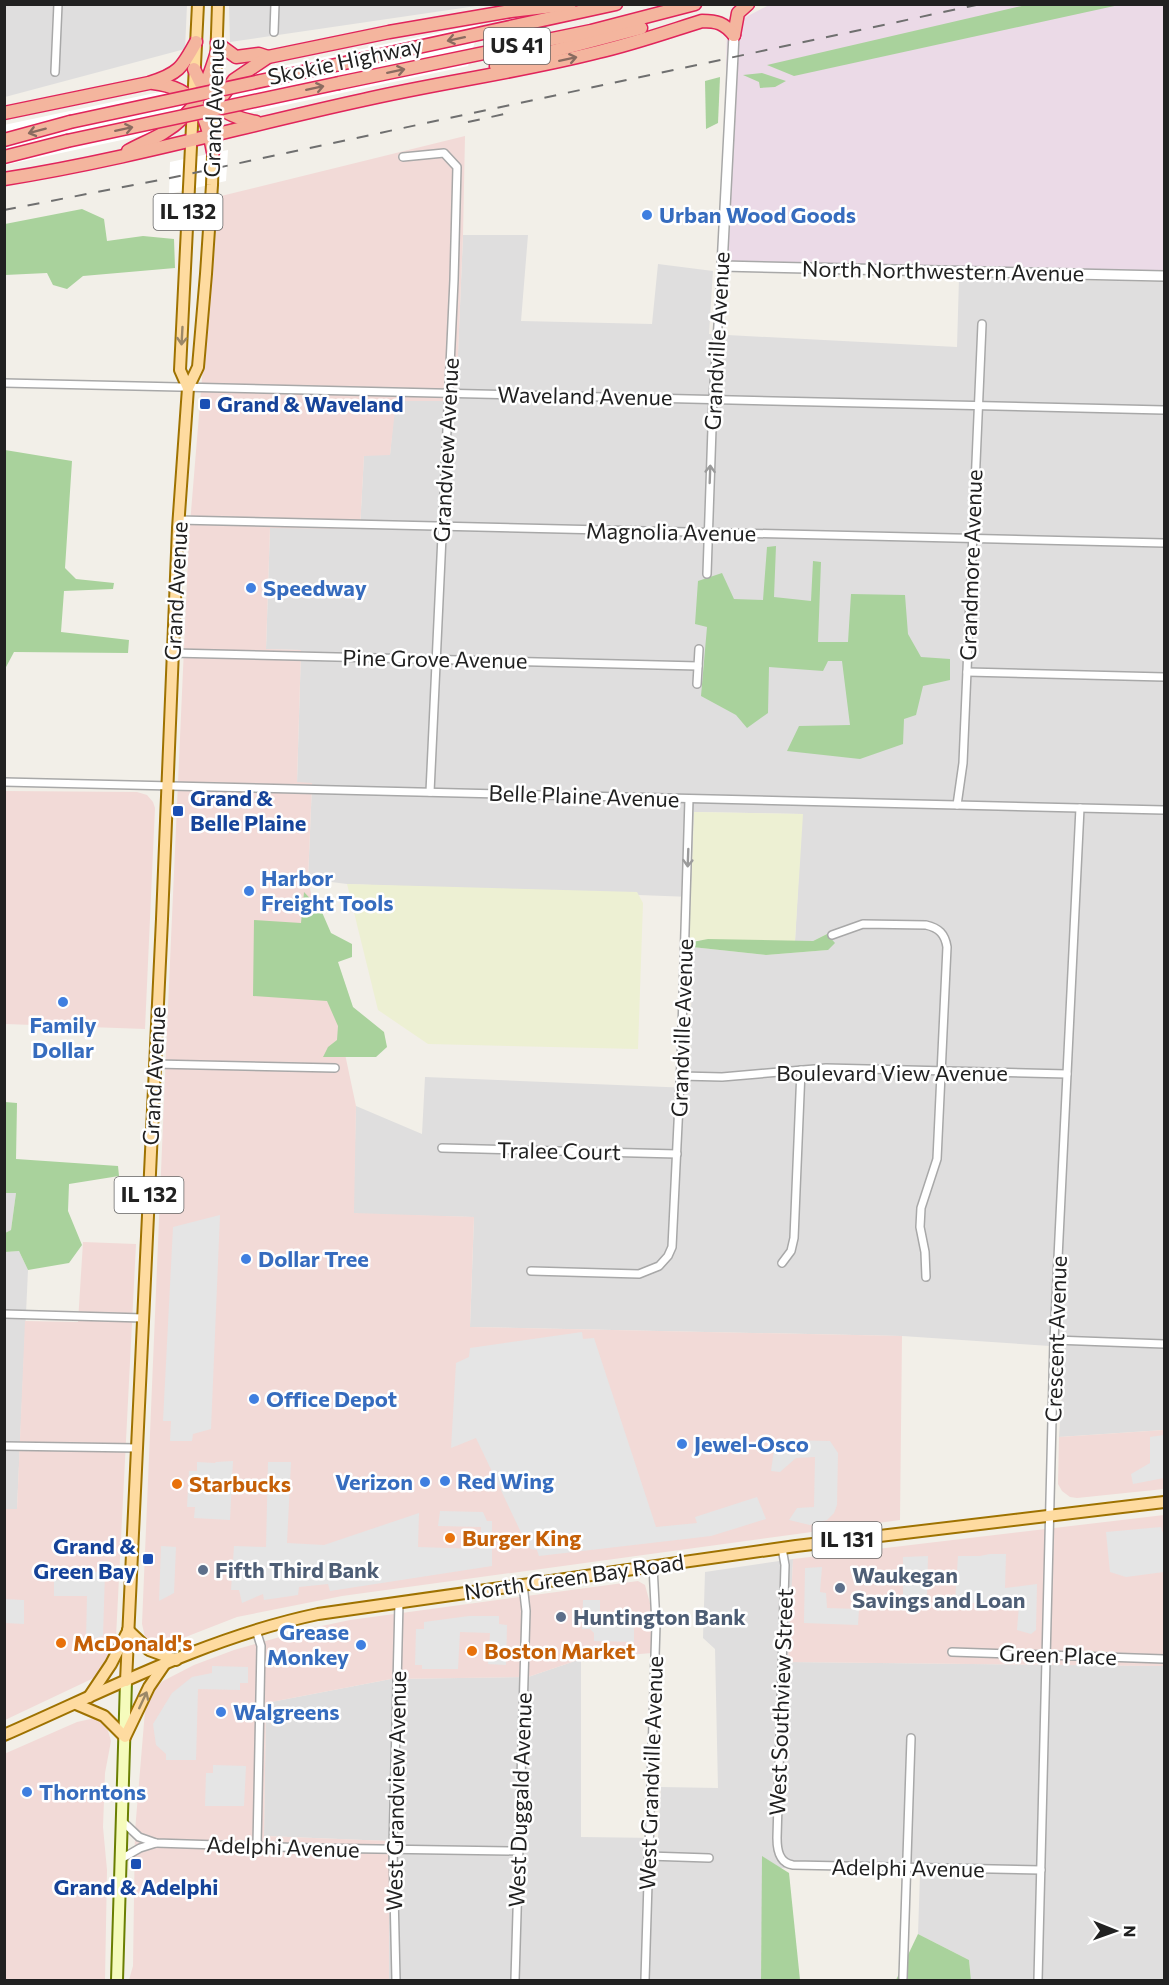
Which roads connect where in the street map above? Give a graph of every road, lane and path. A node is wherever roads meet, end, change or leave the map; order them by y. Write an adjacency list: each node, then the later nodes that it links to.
1 (58, 4): 16 (street)
2 (198, 4): 12 (main road, Grand Avenue / IL 132)
3 (218, 4): 13 (main road, Grand Avenue)
4 (275, 4): 10 (street)
5 (570, 4): 14 (highway)
6 (616, 4): 26 (highway, Skokie Highway / US 41, one-way to 26, bridge)
7 (695, 4): 30 (highway, Skokie Highway / US 41, one-way to 7, bridge)
8 (702, 4): 19 (highway)
9 (748, 4): 11 (highway)
10 (274, 32)
11 (734, 35): 19 (highway, one-way to 11); 33 (street, Grandville Avenue)
12 (196, 42): 15 (main road, Grand Avenue / IL 132); 17 (highway)
13 (217, 47): 14 (highway); 18 (highway); 21 (main road, Grand Avenue)
14 (268, 57): 21 (highway)
15 (194, 69): 18 (highway); 20 (main road, Grand Avenue / IL 132)
16 (55, 72)
17 (149, 83): 20 (highway); 22 (highway)
18 (205, 89): 20 (highway); 21 (highway)
19 (408, 90): 24 (highway)
20 (194, 104): 23 (highway); 27 (main road, Grand Avenue / IL 132); 29 (highway)
21 (215, 105): 23 (highway); 24 (highway); 25 (main road, Grand Avenue)
22 (4, 113)
23 (206, 120): 25 (highway); 27 (highway)
24 (260, 122): 25 (highway)
25 (212, 136): 27 (highway); 28 (highway)
26 (4, 140)
27 (192, 144): 29 (highway); 37 (main road, Grand Avenue / IL 132, one-way to 37)
28 (213, 152): 37 (main road, Grand Avenue / IL 132)
29 (120, 156): 32 (highway)
30 (4, 157)
31 (402, 157): 38 (street, Grandview Avenue)
32 (4, 178)
33 (722, 266): 34 (street, North Northwestern Avenue); 39 (street, Grandville Avenue)
34 (1164, 276)
35 (982, 324): 40 (street, Grandmore Avenue)
36 (4, 383): 37 (street, Waveland Avenue)
37 (188, 388): 38 (street, Waveland Avenue); 42 (main road, Grand Avenue / IL 132)
38 (448, 394): 39 (street, Waveland Avenue); 43 (street, Grandview Avenue)
39 (713, 399): 40 (street, Waveland Avenue); 44 (street, Grandville Avenue, one-way to 39)
40 (978, 406): 41 (street, Waveland Avenue); 45 (street, Grandmore Avenue)
41 (1164, 410)
42 (178, 520): 43 (street, Magnolia Avenue); 49 (main road, Grand Avenue / IL 132)
43 (442, 527): 44 (street, Magnolia Avenue); 50 (street, Grandview Avenue)
44 (708, 532): 45 (street, Magnolia Avenue); 47 (street, Grandville Avenue)
45 (972, 538): 46 (street, Magnolia Avenue); 52 (street, Grandmore Avenue)
46 (1164, 543)
47 (706, 574)
48 (699, 649): 51 (street)
49 (173, 653): 50 (street, Pine Grove Avenue); 56 (main road, Grand Avenue / IL 132)
50 (436, 659): 51 (street, Pine Grove Avenue); 57 (street, Grandview Avenue)
51 (698, 666): 54 (street)
52 (967, 672): 53 (street); 59 (street, Grandmore Avenue)
53 (1164, 677)
54 (698, 684)
55 (4, 782): 56 (street, Belle Plaine Avenue)
56 (167, 786): 57 (street, Belle Plaine Avenue); 63 (main road, Grand Avenue / IL 132)
57 (430, 792): 58 (street, Belle Plaine Avenue)
58 (689, 799): 59 (street, Belle Plaine Avenue); 68 (street, Grandville Avenue, one-way to 68)
59 (957, 805): 60 (street, Belle Plaine Avenue)
60 (1080, 808): 61 (street, Belle Plaine Avenue); 67 (street, Crescent Avenue)
61 (1164, 810)
62 (832, 935): 66 (street)
63 (155, 1064): 64 (street); 75 (main road, Grand Avenue / IL 132)
64 (336, 1068)
65 (801, 1070): 66 (street, Boulevard View Avenue); 68 (street, Boulevard View Avenue); 71 (street)
66 (941, 1071): 67 (street, Boulevard View Avenue); 73 (street)
67 (1067, 1074): 76 (street, Crescent Avenue)
68 (681, 1076): 70 (street, Grandville Avenue)
69 (442, 1148): 70 (street, Tralee Court)
70 (677, 1154): 72 (street, Grandville Avenue)
71 (783, 1263)
72 (531, 1271)
73 (926, 1277)
74 (4, 1314): 75 (street)
75 (143, 1318): 79 (main road, Grand Avenue / IL 132)
76 (1054, 1340): 77 (street); 81 (street, Crescent Avenue)
77 (1164, 1344)
78 (4, 1446): 79 (street)
79 (137, 1448): 86 (main road, Grand Avenue / IL 132)
80 (1164, 1502): 81 (main road, North Green Bay Road / IL 131)
81 (1051, 1514): 82 (main road, North Green Bay Road / IL 131); 89 (street, Crescent Avenue)
82 (782, 1548): 83 (main road, North Green Bay Road / IL 131); 105 (street, West Southview Street)
83 (653, 1566): 84 (main road, North Green Bay Road / IL 131); 104 (street, West Grandville Avenue)
84 (523, 1584): 85 (main road, North Green Bay Road / IL 131); 103 (street, West Duggald Avenue)
85 (399, 1602): 87 (main road, North Green Bay Road / IL 131); 102 (street, West Grandview Avenue)
86 (128, 1630): 91 (main road); 93 (main road, Grand Avenue / IL 132); 94 (main road)
87 (256, 1630): 91 (main road, North Green Bay Road / IL 131); 101 (street)
88 (952, 1652): 89 (street, Green Place)
89 (1047, 1655): 90 (street, Green Place); 109 (street, Crescent Avenue)
90 (1164, 1659)
91 (176, 1660): 92 (main road, North Green Bay Road / IL 131)
92 (164, 1665): 93 (main road, North Green Bay Road / IL 131); 97 (main road, one-way to 92)
93 (126, 1681): 94 (main road, North Green Bay Road); 97 (main road, Grand Avenue)
94 (88, 1698): 95 (main road, North Green Bay Road)
95 (76, 1704): 96 (main road, North Green Bay Road); 97 (main road)
96 (4, 1735)
97 (124, 1737): 99 (main road, Grand Avenue)
98 (911, 1738): 108 (street)
99 (122, 1821): 100 (street, Adelphi Avenue); 107 (main road, Grand Avenue)
100 (156, 1843): 101 (street, Adelphi Avenue); 107 (street, Adelphi Avenue)
101 (257, 1846): 102 (street, Adelphi Avenue)
102 (393, 1849): 103 (street, Adelphi Avenue); 112 (street, West Grandview Avenue)
103 (518, 1851): 113 (street, West Duggald Avenue)
104 (648, 1856): 106 (street); 114 (street, West Grandville Avenue)
105 (780, 1856): 108 (street, Adelphi Avenue)
106 (709, 1857)
107 (121, 1859): 111 (main road, Grand Avenue)
108 (906, 1868): 109 (street, Adelphi Avenue); 110 (street)
109 (1041, 1870): 115 (street, Crescent Avenue)
110 (903, 1978)
111 (117, 1980)
112 (396, 1980)
113 (515, 1980)
114 (645, 1980)
115 (1038, 1980)

